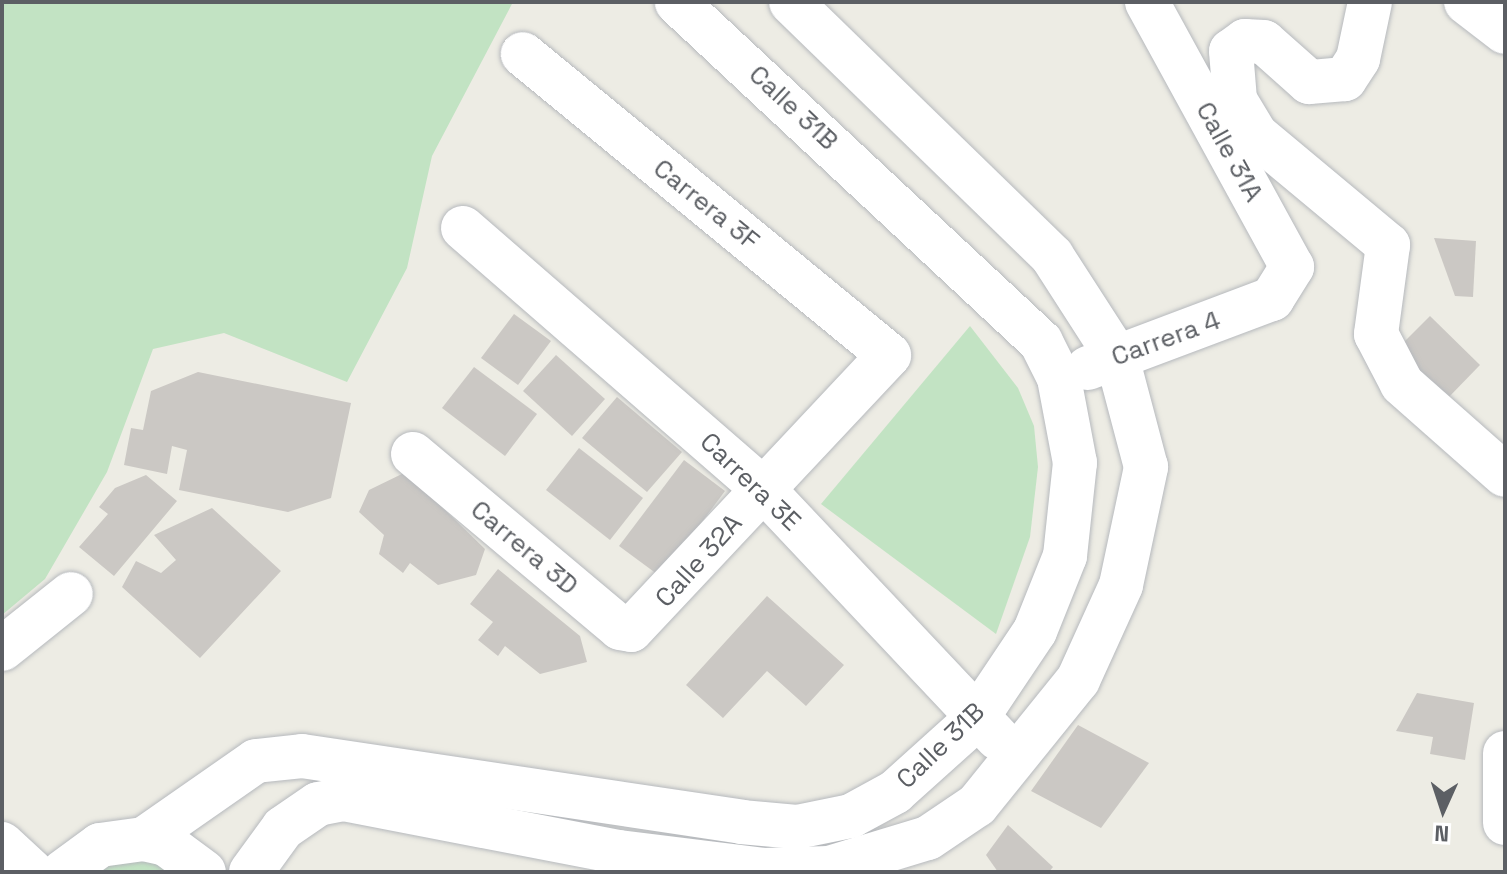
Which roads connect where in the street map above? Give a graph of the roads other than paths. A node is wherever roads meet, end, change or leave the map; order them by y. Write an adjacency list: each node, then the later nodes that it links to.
1 (677, 2): 12 (street, Calle 31B)
2 (791, 2): 11 (street)
3 (1147, 2): 9 (street, Calle 31A)
4 (1370, 2): 14 (street)
5 (1466, 2): 6 (street)
6 (1505, 32)
7 (523, 54): 10 (street, Carrera 3F)
8 (463, 228): 15 (street, Carrera 3E)
9 (1272, 299): 11 (street, Carrera 4)
10 (889, 355): 15 (street, Calle 32A)
11 (1117, 357): 12 (street, Carrera 4); 21 (street)
12 (1059, 378): 19 (street, Calle 31B)
13 (413, 454): 17 (street, Carrera 3D)
14 (1505, 475)
15 (763, 489): 17 (street, Calle 32A); 19 (street, Carrera 3E)
16 (71, 594): 18 (street)
17 (640, 627)
18 (2, 649)
19 (976, 719): 21 (street, Carrera 3E); 23 (street, Calle 31B)
20 (1505, 753): 22 (street)
21 (1018, 755): 26 (street)
22 (1505, 823)
23 (144, 839): 28 (street); 29 (street)
24 (2, 844): 27 (street)
25 (636, 862): 26 (street); 30 (street)
26 (762, 871)
27 (32, 872)
28 (63, 872)
29 (204, 872)
30 (251, 872)

